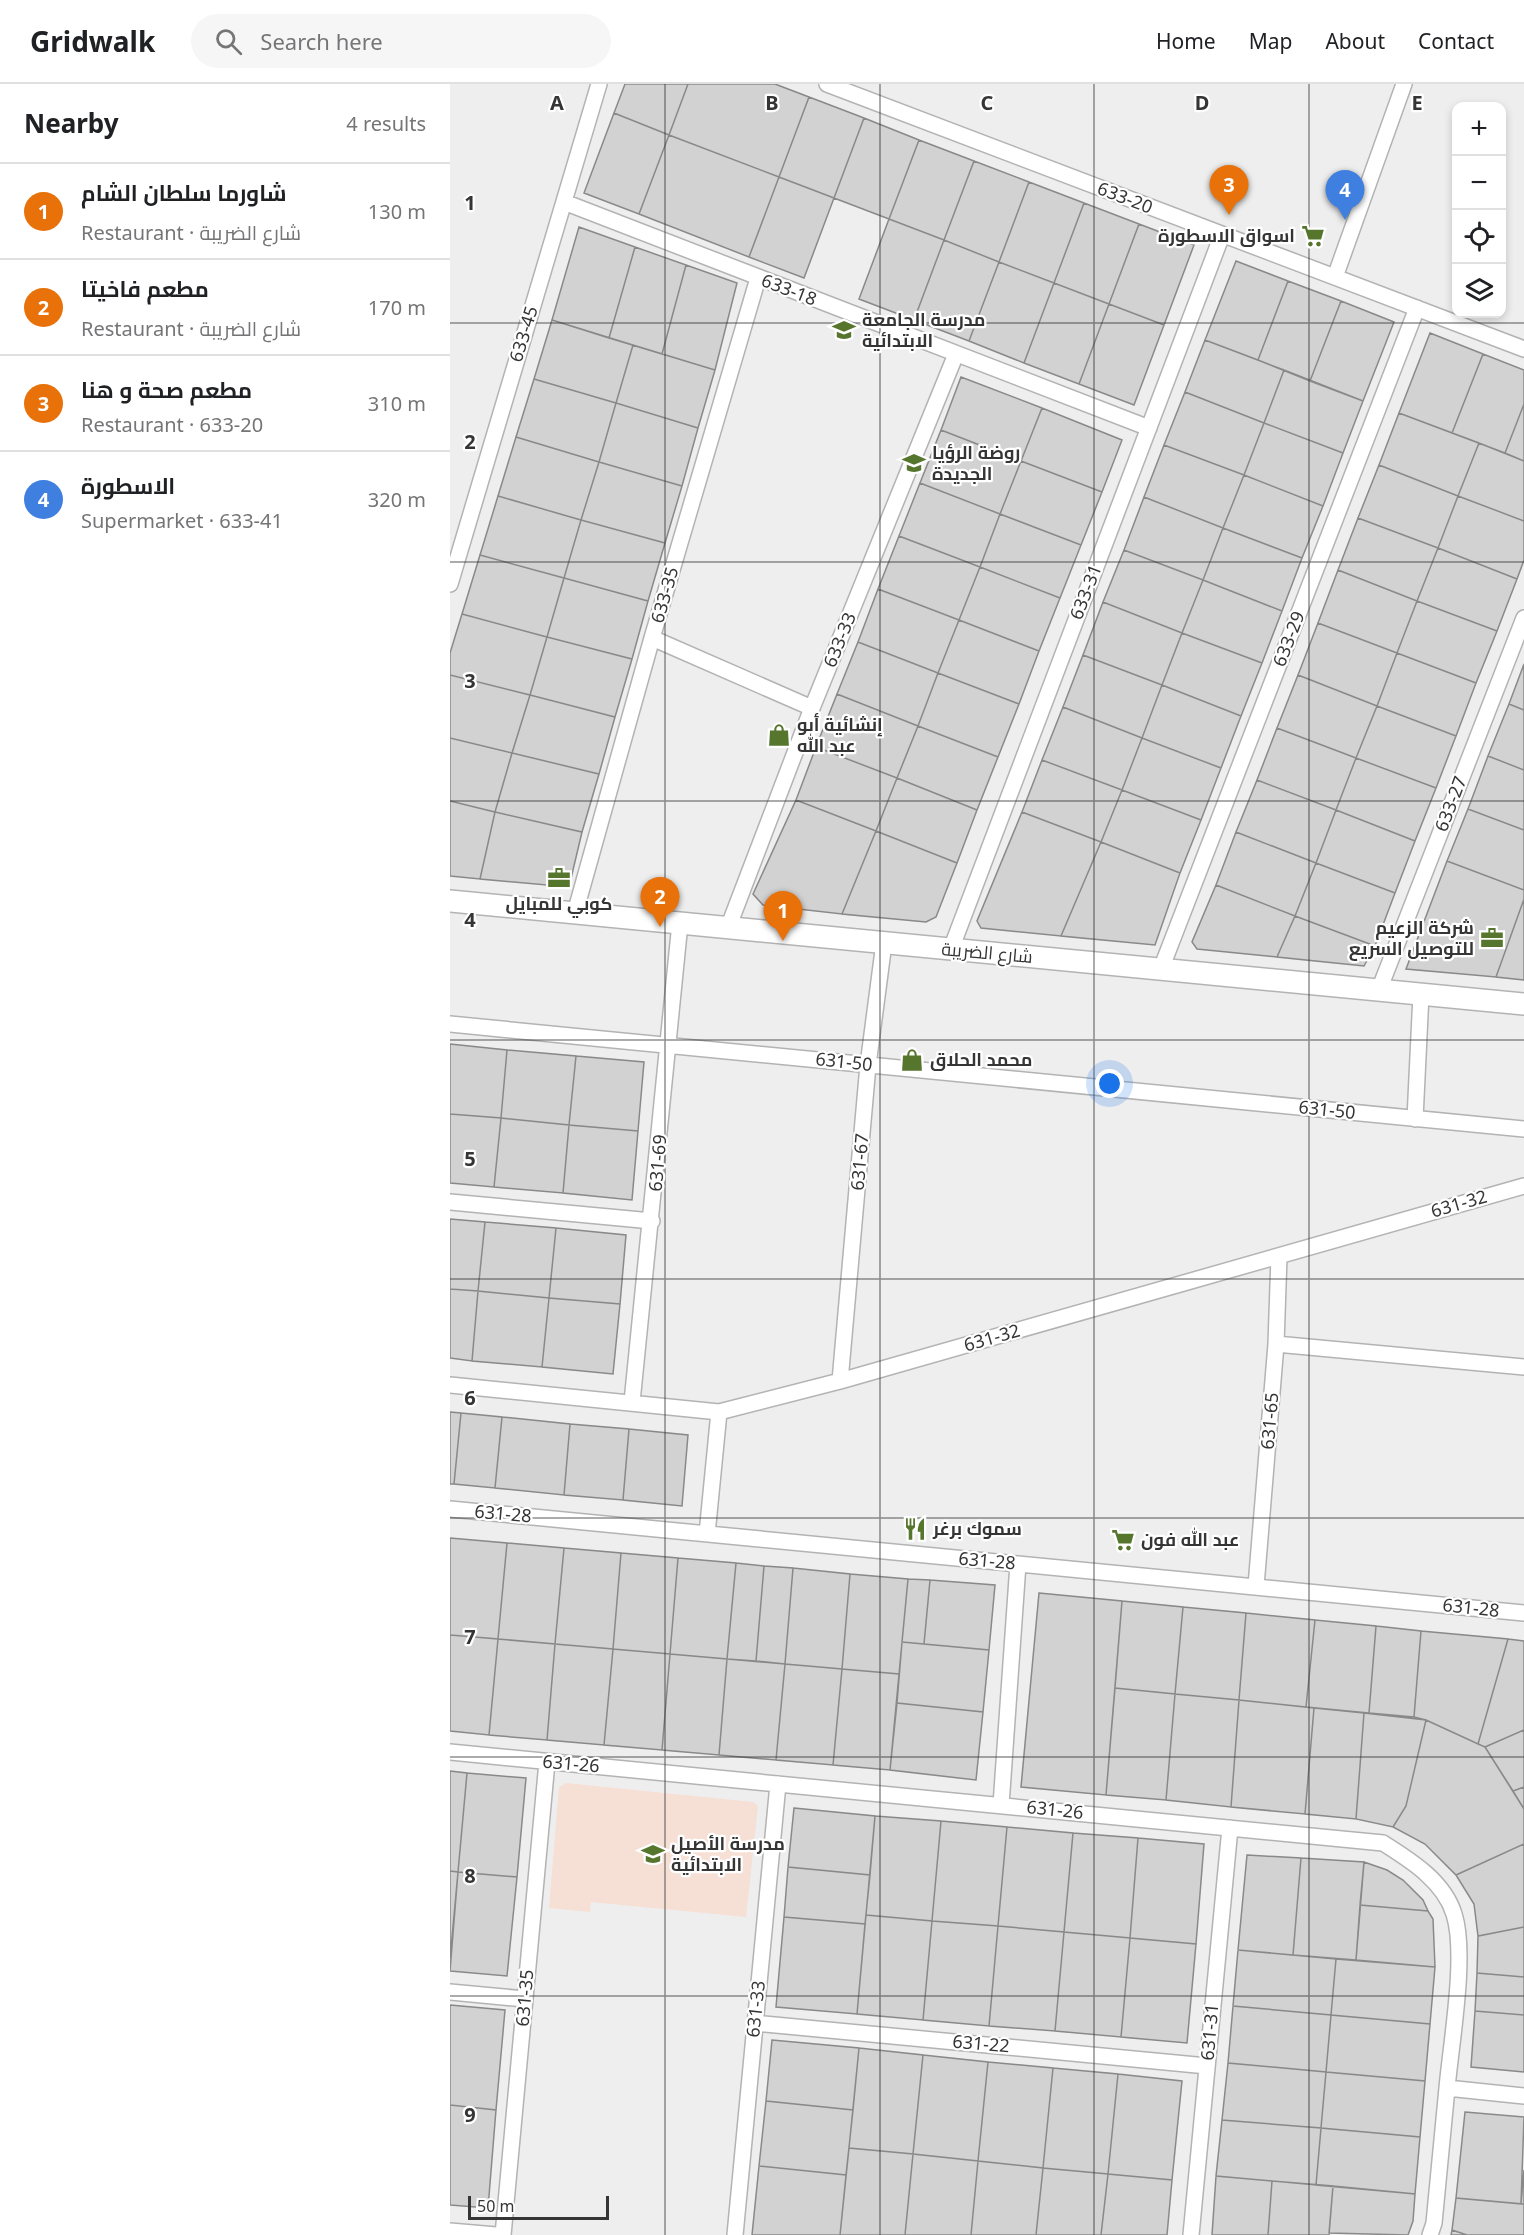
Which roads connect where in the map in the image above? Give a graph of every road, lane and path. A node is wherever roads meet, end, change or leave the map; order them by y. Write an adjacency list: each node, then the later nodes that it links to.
1 (598, 84): 4 (street, 633-45)
2 (827, 84): 5 (street, 633-20)
3 (1404, 84): 6 (street)
4 (564, 202): 7 (street, 633-18); 13 (street, 633-45)
5 (1222, 235): 6 (street, 633-20); 11 (street, 633-31)
6 (1335, 277): 8 (street, 633-20)
7 (758, 278): 10 (street, 633-18); 16 (street, 633-35)
8 (1417, 308): 9 (street, 633-20); 24 (street, 633-29)
9 (1524, 349)
10 (956, 354): 11 (street, 633-18); 17 (street, 633-33)
11 (1149, 428): 23 (street, 633-31)
12 (450, 526): 13 (street)
13 (466, 531): 14 (street, 633-45)
14 (450, 584)
15 (1524, 618): 25 (street, 633-27)
16 (652, 638): 17 (street); 19 (street, 633-35)
17 (812, 708): 21 (street, 633-33)
18 (450, 901): 19 (street, شارع الضريبة)
19 (575, 913): 20 (street, شارع الضريبة)
20 (680, 923): 21 (street, شارع الضريبة); 29 (street, 631-69)
21 (728, 928): 22 (street, شارع الضريبة)
22 (884, 943): 23 (street, شارع الضريبة); 30 (street, 631-67)
23 (951, 949): 24 (street, شارع الضريبة)
24 (1161, 969): 25 (street, شارع الضريبة)
25 (1379, 990): 26 (street, شارع الضريبة)
26 (1421, 994): 27 (street, شارع الضريبة); 31 (street)
27 (1524, 1004)
28 (450, 1024): 29 (street, 631-50)
29 (669, 1045): 30 (street, 631-50); 35 (street, 631-69)
30 (868, 1065): 31 (street, 631-50); 39 (street, 631-67)
31 (1415, 1119): 32 (street, 631-50)
32 (1524, 1129)
33 (1524, 1186): 36 (street, 631-32)
34 (450, 1202): 35 (street)
35 (652, 1221): 41 (street, 631-69)
36 (1279, 1256): 37 (street, 631-65); 39 (street, 631-32)
37 (1276, 1344): 38 (street); 46 (street, 631-65)
38 (1524, 1367)
39 (840, 1381): 42 (street, 631-32)
40 (450, 1385): 41 (street, 631-32)
41 (632, 1402): 42 (street, 631-32)
42 (719, 1412): 44 (street)
43 (450, 1509): 44 (street, 631-28)
44 (707, 1534): 45 (street, 631-28)
45 (1018, 1564): 46 (street, 631-28); 51 (street)
46 (1256, 1586): 47 (street, 631-28)
47 (1524, 1613)
48 (450, 1752): 49 (street, 631-26)
49 (547, 1762): 50 (street, 631-26); 54 (street, 631-35)
50 (778, 1784): 51 (street, 631-26); 55 (street, 631-33)
51 (1001, 1805): 52 (street, 631-26)
52 (1230, 1828): 56 (street, 631-31); 57 (street, 631-26)
53 (450, 1992): 54 (street)
54 (525, 1999): 61 (street, 631-35)
55 (755, 2023): 56 (street, 631-22); 62 (street, 631-33)
56 (1207, 2066): 63 (street, 631-31)
57 (1447, 2088): 58 (street); 64 (street, 631-26)
58 (1524, 2096)
59 (450, 2231): 60 (street)
60 (495, 2235)
61 (503, 2235)
62 (735, 2235)
63 (1191, 2235)
64 (1430, 2235)

